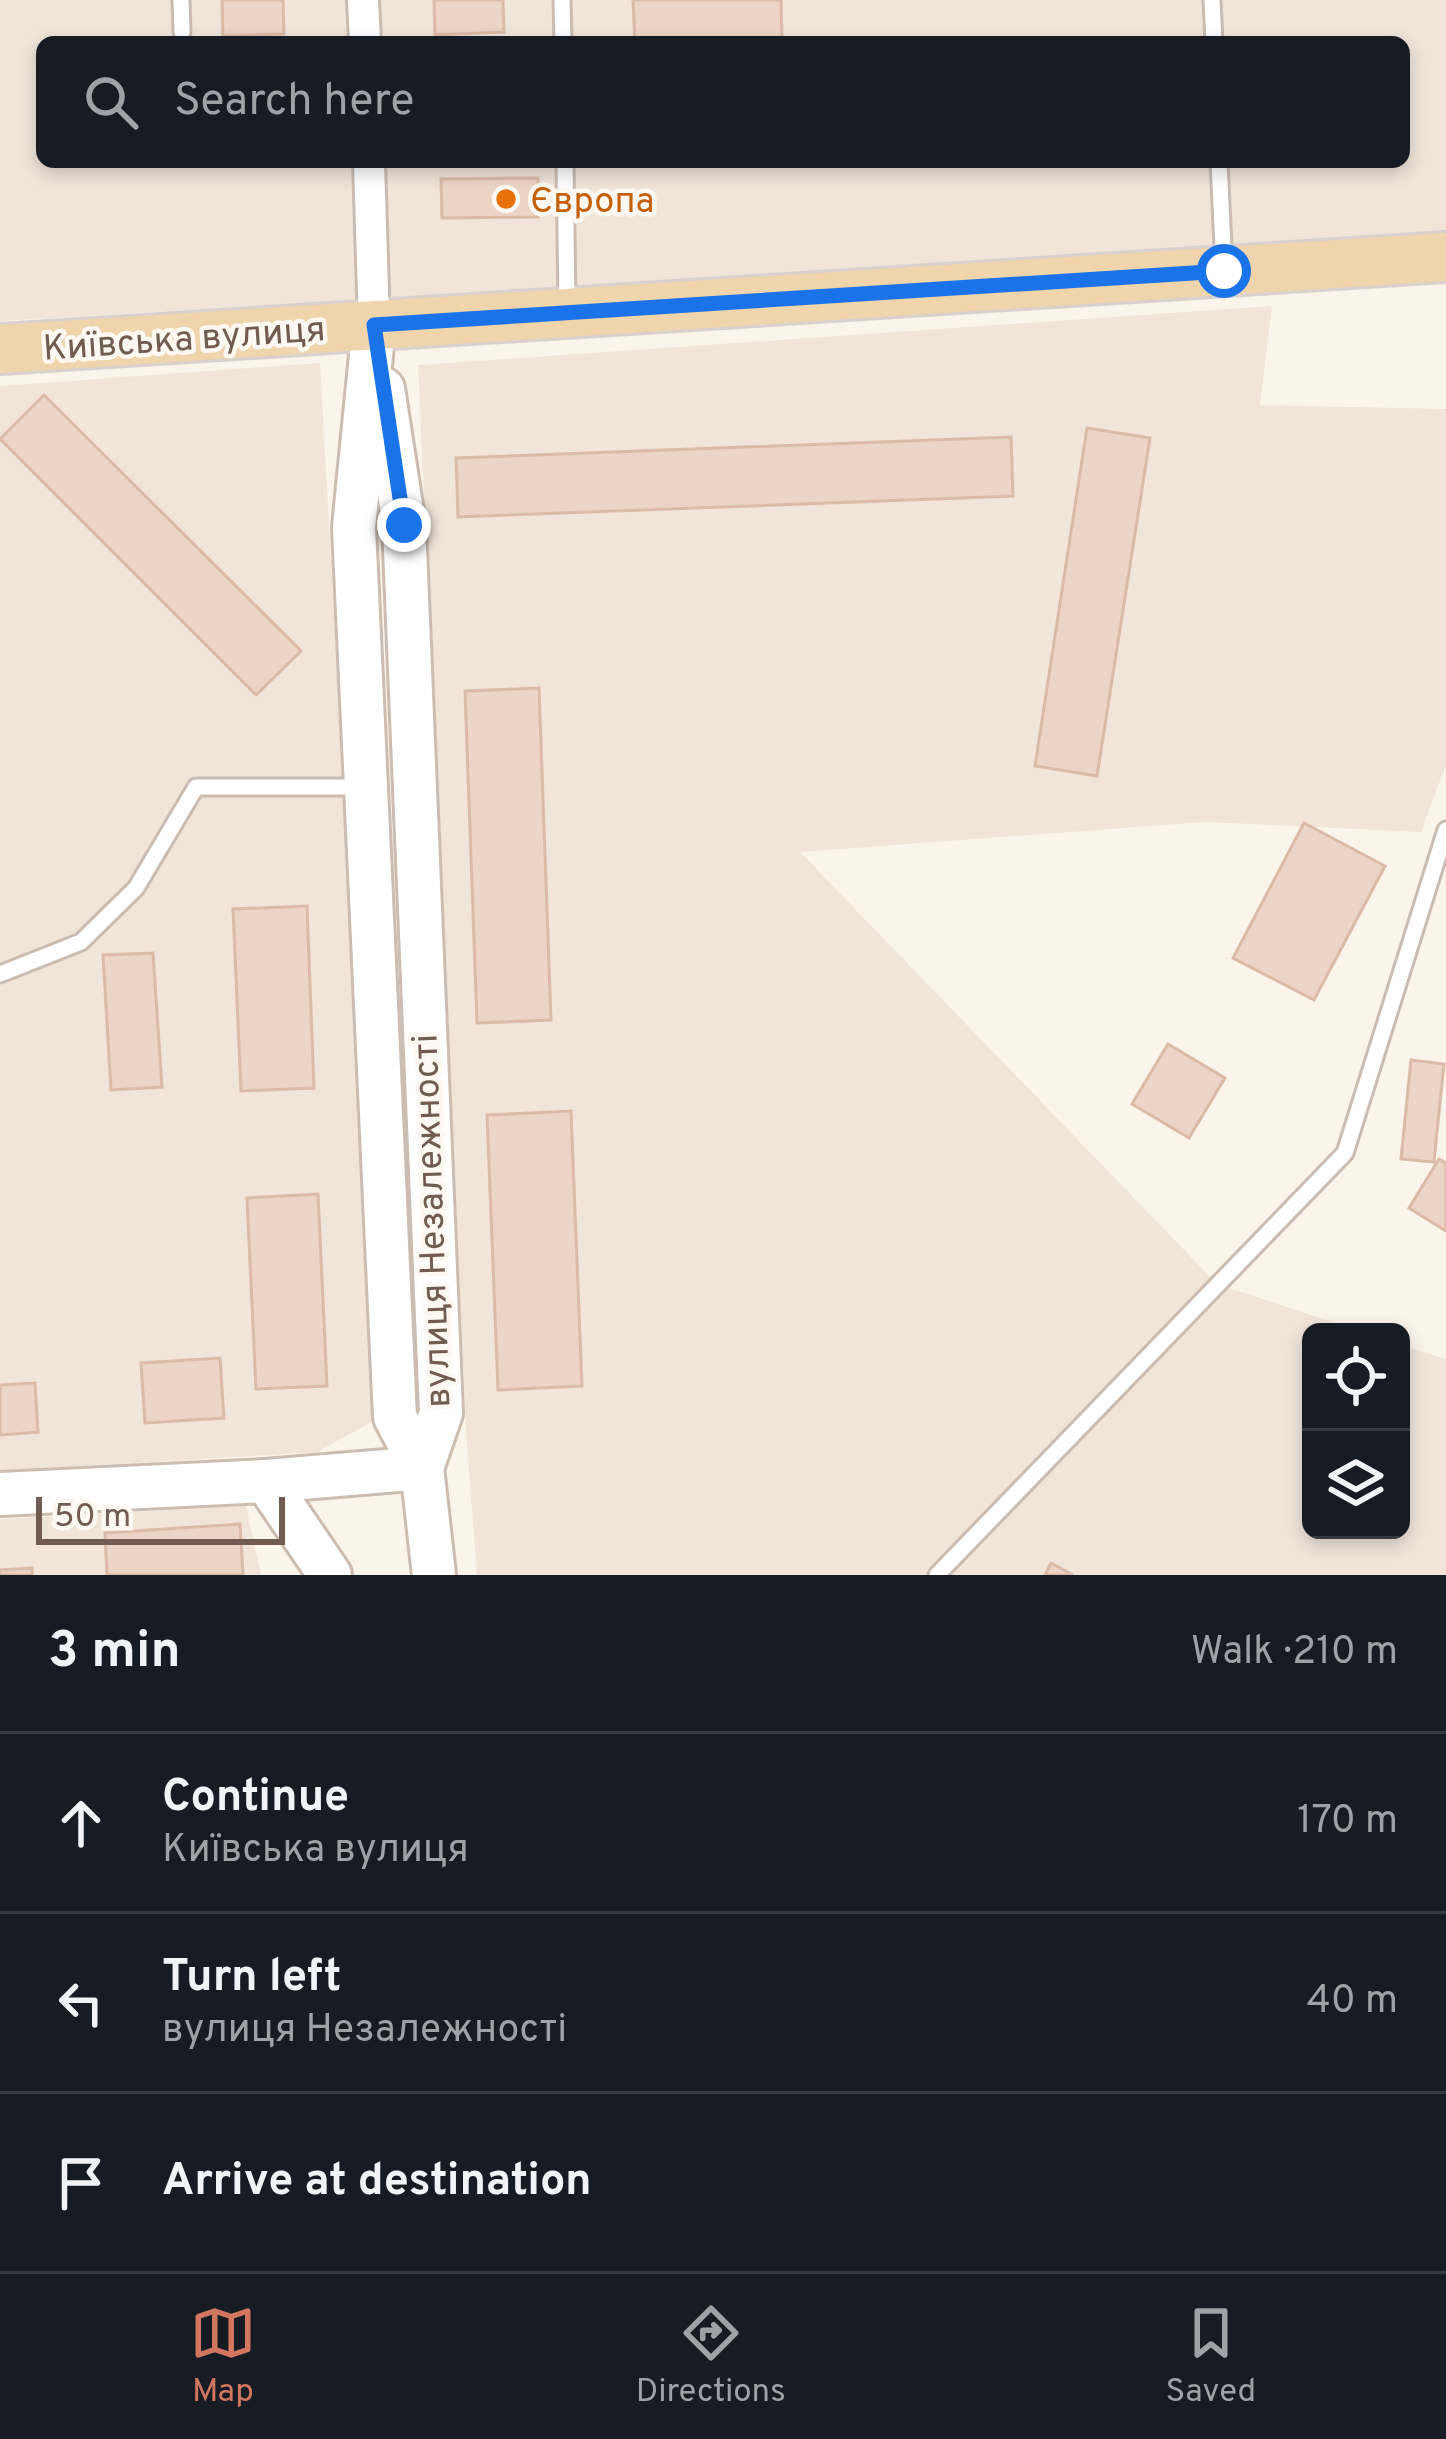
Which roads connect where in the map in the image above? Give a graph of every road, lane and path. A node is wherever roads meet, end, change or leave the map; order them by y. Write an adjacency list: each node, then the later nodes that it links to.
1 (181, 0): 5 (lane)
2 (363, 0): 6 (street)
3 (562, 0): 7 (lane)
4 (1212, 0): 8 (lane)
5 (182, 32)
6 (365, 36)
7 (563, 36)
8 (1214, 36)
9 (369, 168): 15 (street, вулиця Незалежності)
10 (565, 168): 14 (lane)
11 (1219, 168): 13 (lane)
12 (1446, 257): 13 (main road, Київська вулиця)
13 (1224, 271): 14 (main road, Київська вулиця)
14 (567, 313): 15 (main road, Київська вулиця)
15 (374, 325): 16 (main road, Київська вулиця); 17 (street, вулиця Незалежності); 20 (street, вулиця Незалежності)
16 (0, 349)
17 (366, 787): 19 (lane); 20 (street, вулиця Незалежності)
18 (1446, 830): 25 (lane)
19 (0, 974)
20 (422, 1468): 21 (street); 24 (street)
21 (266, 1481): 22 (street); 23 (street)
22 (0, 1494)
23 (330, 1575)
24 (434, 1575)
25 (938, 1575)

